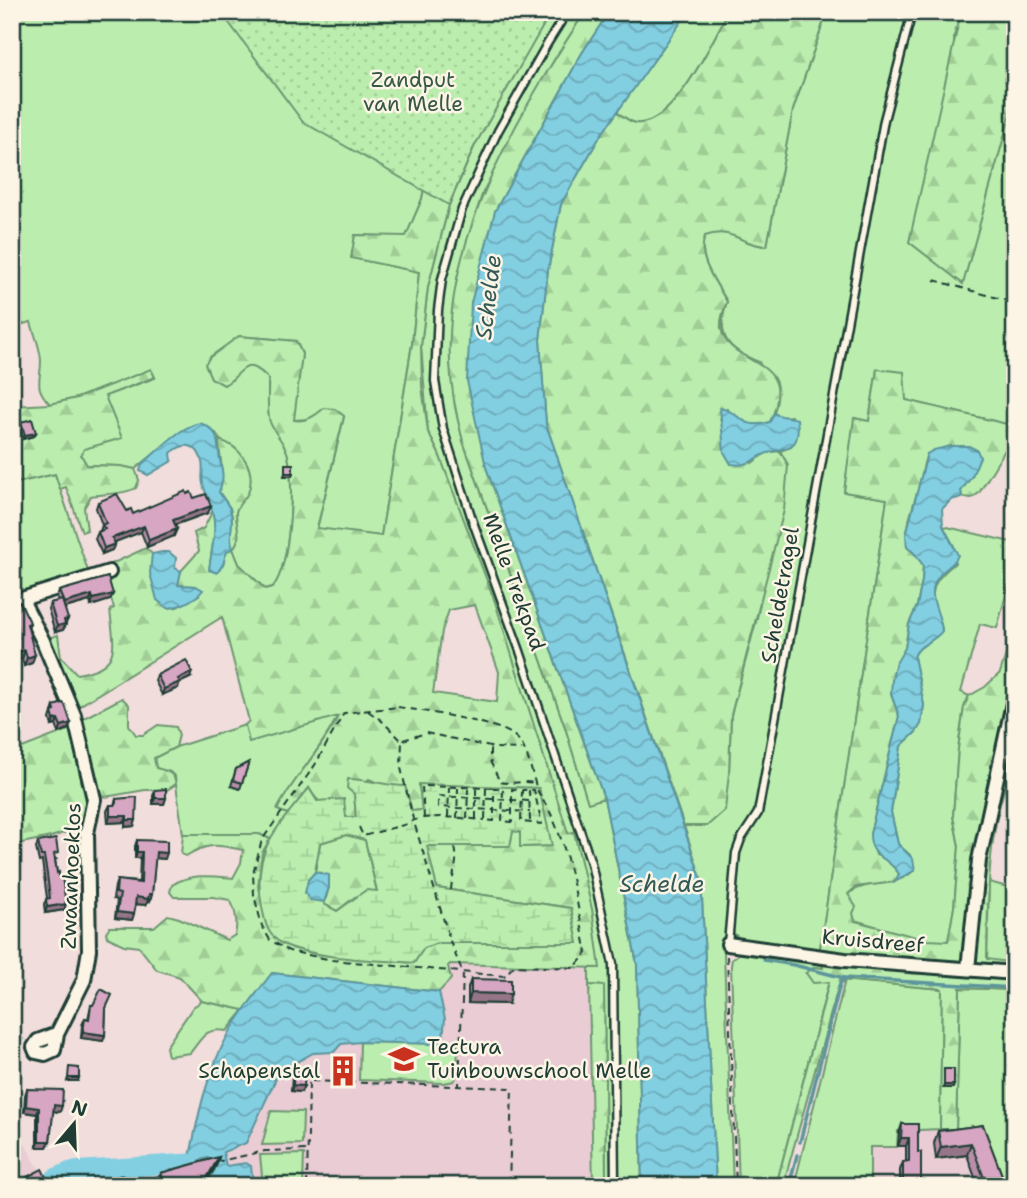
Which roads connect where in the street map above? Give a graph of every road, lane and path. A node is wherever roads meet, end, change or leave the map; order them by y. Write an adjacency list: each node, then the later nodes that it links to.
1 (567, 12): 72 (lane, Melle Trekpad)
2 (912, 12): 60 (lane, Scheldetragel)
3 (934, 280): 4 (path)
4 (1015, 303)
5 (109, 572): 6 (street, Zwaanhoeklos)
6 (17, 601): 64 (street, Zwaanhoeklos)
7 (1015, 694): 61 (street)
8 (368, 711): 9 (path); 11 (path); 62 (path)
9 (402, 741): 10 (path); 47 (path)
10 (490, 747): 11 (path); 12 (path)
11 (523, 749): 12 (path)
12 (535, 783): 62 (path)
13 (438, 787): 14 (path); 24 (path); 45 (path)
14 (449, 787): 15 (path); 25 (path)
15 (458, 787): 16 (path); 26 (path)
16 (468, 788): 17 (path); 27 (path)
17 (477, 788): 18 (path); 28 (path)
18 (486, 788): 19 (path); 29 (path)
19 (494, 788): 20 (path); 30 (path)
20 (503, 789): 21 (path); 31 (path)
21 (512, 789): 22 (path); 32 (path)
22 (522, 790): 23 (path); 33 (path)
23 (529, 790): 34 (path); 56 (path)
24 (438, 796): 25 (path); 35 (path)
25 (449, 796): 26 (path); 35 (path)
26 (458, 797): 27 (path); 36 (path)
27 (467, 797): 28 (path); 37 (path)
28 (476, 798): 29 (path); 38 (path)
29 (486, 799): 30 (path); 39 (path)
30 (494, 799): 31 (path); 40 (path)
31 (503, 800): 32 (path); 41 (path)
32 (512, 800): 33 (path); 42 (path)
33 (522, 801): 34 (path); 43 (path)
34 (529, 801): 44 (path)
35 (449, 807): 36 (path); 46 (path)
36 (458, 808): 37 (path); 48 (path)
37 (467, 808): 38 (path); 49 (path)
38 (476, 809): 39 (path); 50 (path)
39 (485, 809): 40 (path); 51 (path)
40 (494, 810): 41 (path); 52 (path)
41 (503, 810): 42 (path); 53 (path)
42 (512, 811): 43 (path); 54 (path)
43 (521, 811): 44 (path); 55 (path)
44 (530, 812): 56 (path)
45 (424, 818): 46 (path); 47 (path)
46 (448, 818): 48 (path)
47 (414, 819): 57 (path); 62 (path)
48 (457, 819): 49 (path)
49 (466, 819): 50 (path)
50 (476, 820): 51 (path)
51 (485, 820): 52 (path)
52 (494, 821): 53 (path)
53 (502, 821): 54 (path)
54 (512, 822): 55 (path)
55 (521, 822): 56 (path)
56 (530, 823)
57 (359, 827)
58 (454, 845): 59 (path)
59 (451, 891)
60 (728, 944): 61 (street, Kruisdreef); 73 (path)
61 (968, 969): 63 (street, Kruisdreef)
62 (463, 973): 65 (path)
63 (1015, 973)
64 (57, 1034)
65 (459, 1086): 66 (path); 71 (path)
66 (307, 1150): 67 (path); 70 (path)
67 (209, 1164)
68 (162, 1176): 69 (path)
69 (123, 1183)
70 (307, 1186)
71 (509, 1186)
72 (615, 1186)
73 (736, 1186)

